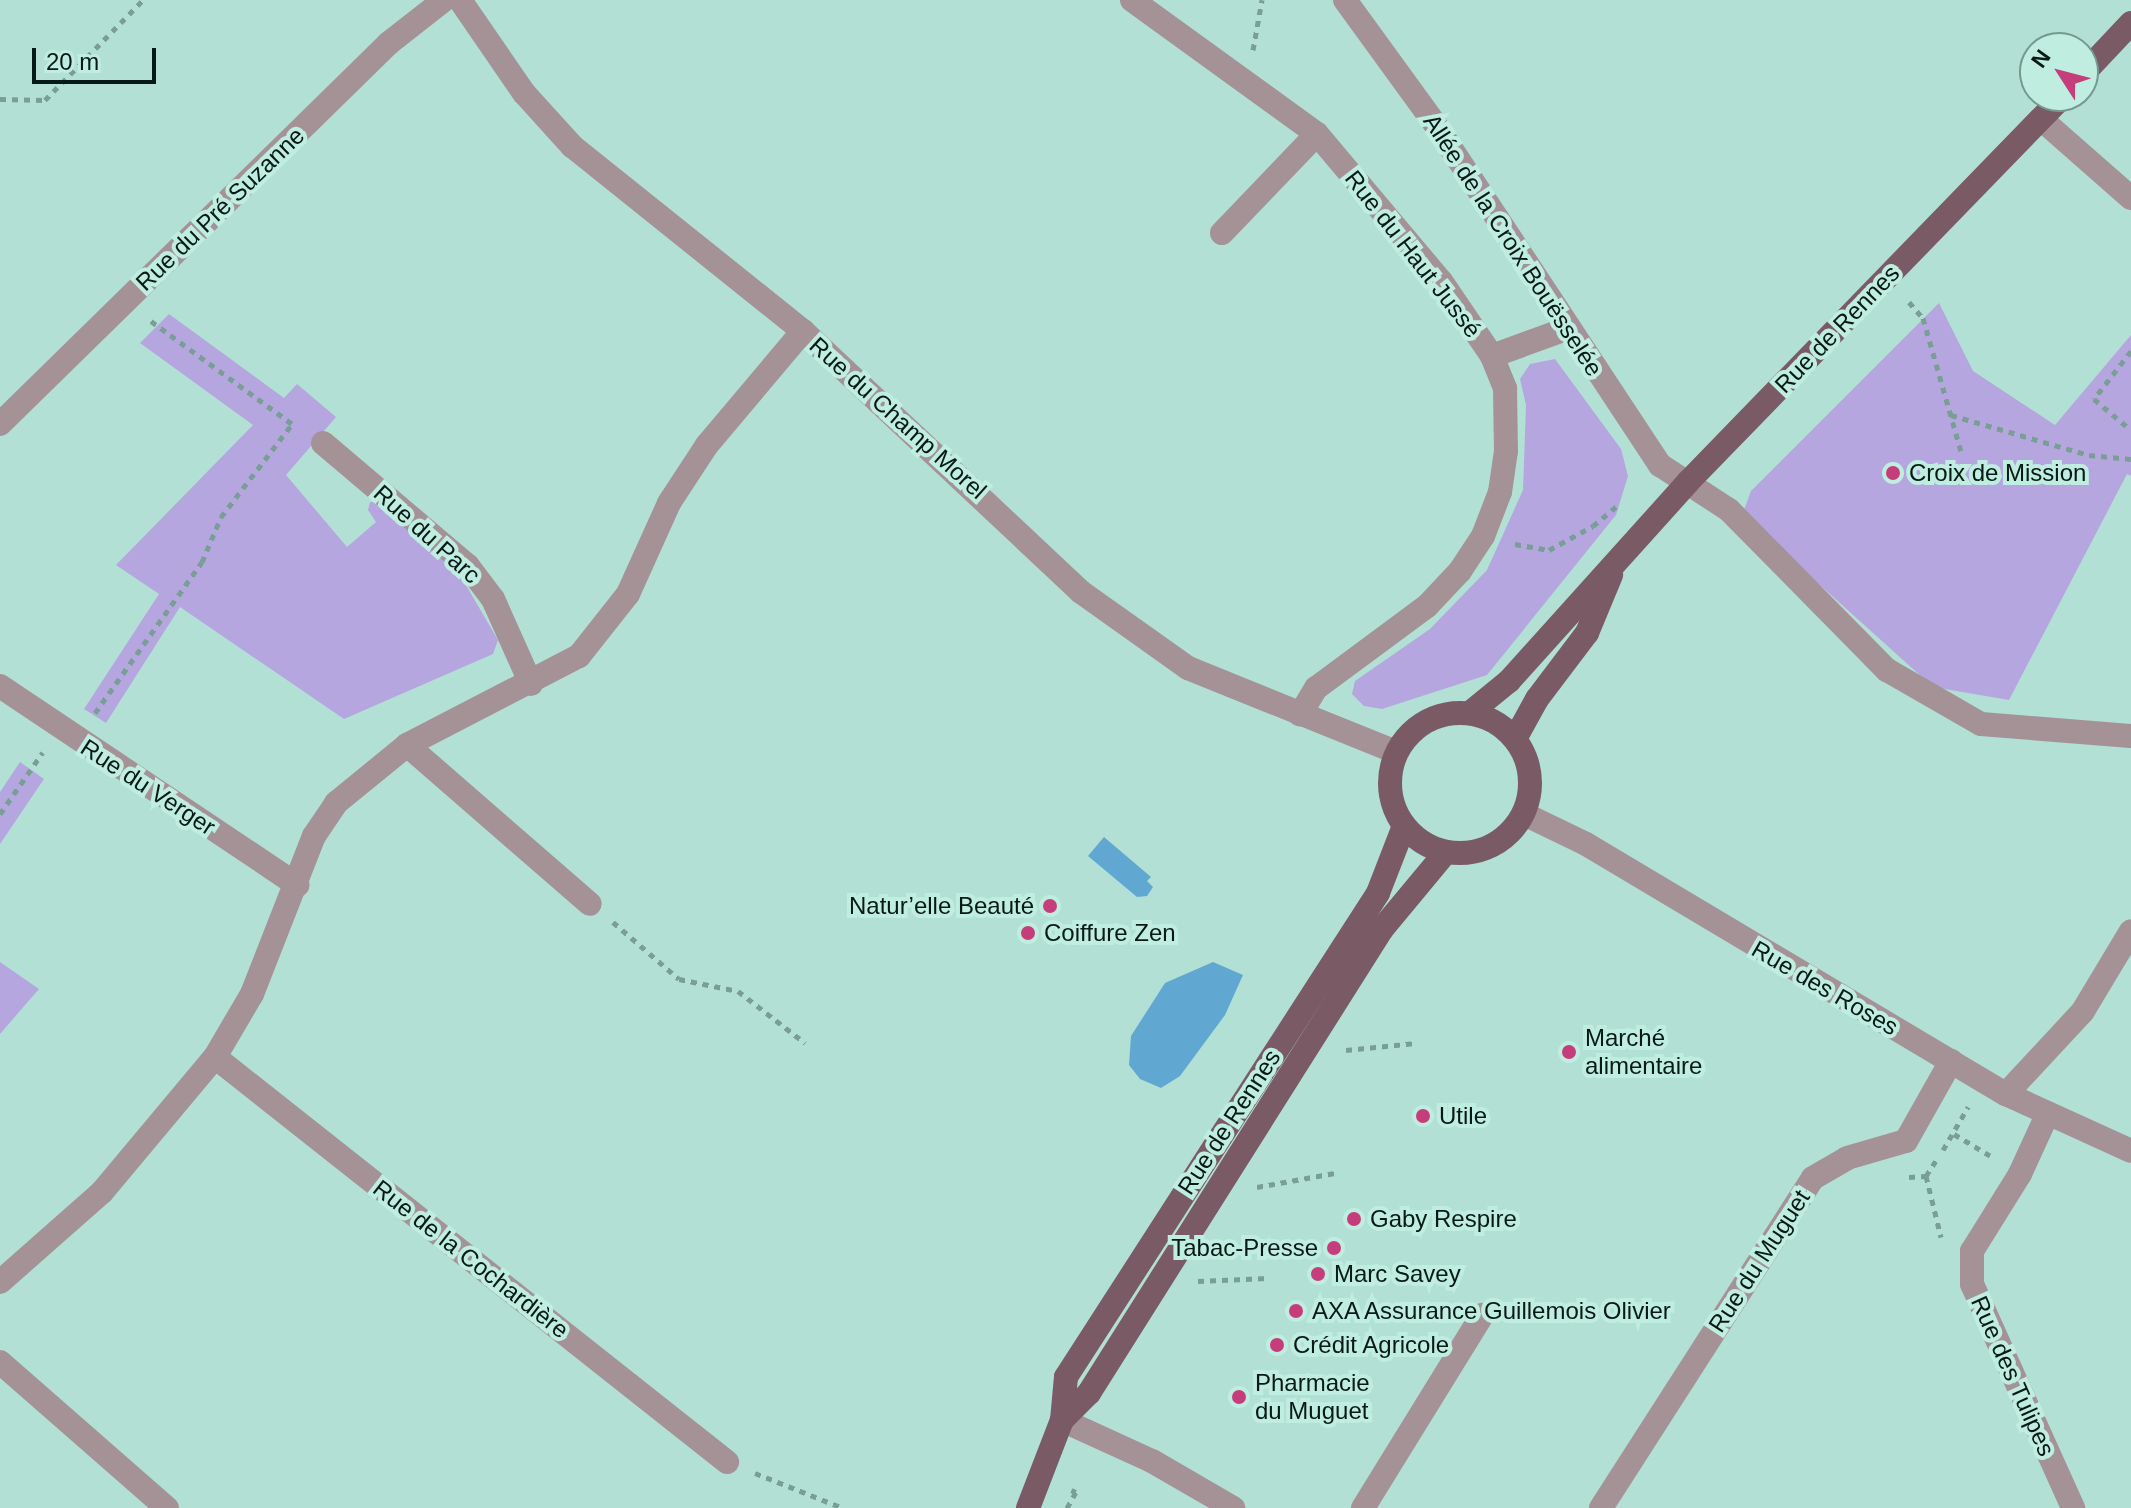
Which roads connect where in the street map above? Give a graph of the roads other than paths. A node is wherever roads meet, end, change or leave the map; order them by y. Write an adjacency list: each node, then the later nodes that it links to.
1 (444, 0): 15 (street, Rue du Pré Suzanne)
2 (460, 0): 13 (street, Rue du Champ Morel)
3 (1132, 0): 9 (street, Rue du Haut Jussé)
4 (1345, 0): 12 (street, Allée de la Croix Bouësselée)
5 (2131, 23): 6 (main road)
6 (2099, 57)
7 (2048, 112): 8 (main road, Rue de Rennes)
8 (2041, 119): 10 (street); 17 (main road, Rue de Rennes)
9 (1317, 134): 11 (street); 14 (street, Rue du Haut Jussé)
10 (2131, 198)
11 (1222, 233)
12 (1566, 329): 14 (street); 17 (street, Allée de la Croix Bouësselée)
13 (803, 331): 19 (street); 22 (street, Rue du Champ Morel)
14 (1492, 356): 22 (street, Rue du Haut Jussé)
15 (0, 424)
16 (323, 443): 19 (street, Rue du Parc)
17 (1688, 482): 18 (main road, Rue de Rennes); 23 (street, Allée de la Croix Bouësselée)
18 (1615, 566): 21 (main road, Rue de Rennes); 24 (main road, Rue de Rennes)
19 (531, 684): 25 (street)
20 (0, 686): 30 (street, Rue du Verger)
21 (1471, 712): 24 (main road); 26 (main road)
22 (1300, 715): 26 (street, Rue du Champ Morel)
23 (2131, 736)
24 (1515, 739): 27 (main road)
25 (407, 745): 30 (street); 31 (street)
26 (1396, 752): 28 (main road)
27 (1524, 814): 29 (main road); 34 (street, Rue des Roses)
28 (1404, 826): 29 (main road); 41 (main road, Rue de Rennes)
29 (1446, 852): 41 (main road, Rue de Rennes)
30 (297, 885): 33 (street)
31 (590, 904)
32 (2131, 931): 35 (street)
33 (215, 1057): 38 (street); 42 (street, Rue de la Cochardière)
34 (1951, 1061): 35 (street, Rue des Roses); 47 (street, Rue du Muguet)
35 (2006, 1094): 36 (street, Rue des Roses)
36 (2047, 1115): 37 (street, Rue des Roses); 48 (street, Rue des Tulipes)
37 (2131, 1151)
38 (0, 1282)
39 (1482, 1315): 46 (street)
40 (0, 1362): 43 (street)
41 (1062, 1420): 44 (main road, Rue de Rennes); 45 (street)
42 (727, 1462)
43 (167, 1508)
44 (1028, 1508)
45 (1233, 1508)
46 (1363, 1508)
47 (1601, 1508)
48 (2073, 1508)

